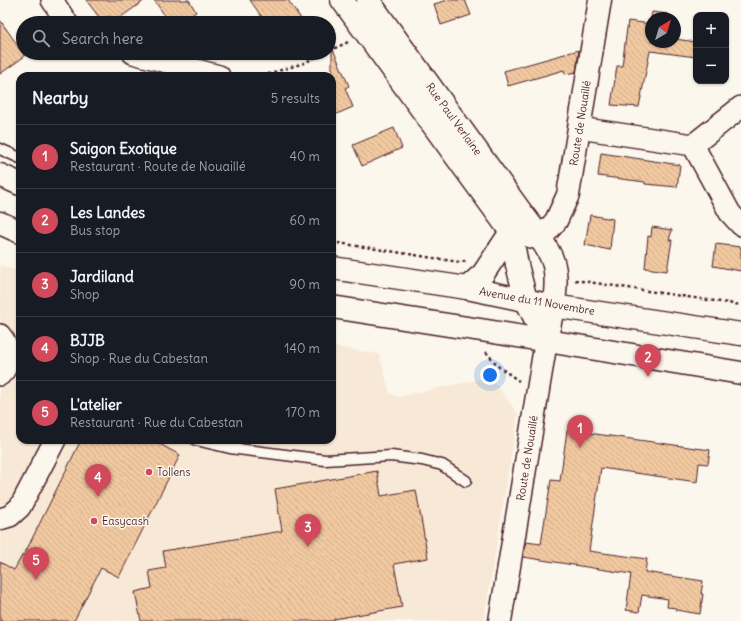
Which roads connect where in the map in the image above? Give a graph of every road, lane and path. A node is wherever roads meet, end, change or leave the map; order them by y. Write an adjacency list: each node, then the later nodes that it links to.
1 (52, 0): 5 (street)
2 (342, 0): 18 (street, Rue Paul Verlaine)
3 (368, 0): 19 (street, Rue Paul Verlaine)
4 (600, 0): 11 (street, Route de Nouaillé)
5 (62, 16)
6 (159, 60): 8 (street)
7 (308, 60): 9 (path)
8 (204, 72)
9 (274, 72)
10 (741, 107): 12 (street)
11 (579, 128): 12 (street); 19 (street, Route de Nouaillé)
12 (693, 145): 17 (street)
13 (0, 149): 14 (lane)
14 (16, 156)
15 (0, 175): 16 (street)
16 (16, 182)
17 (741, 225)
18 (511, 232): 19 (street); 21 (street); 25 (street, Rue Paul Verlaine)
19 (540, 238): 23 (street, Rue Paul Verlaine)
20 (336, 243): 21 (path)
21 (490, 265): 24 (street)
22 (336, 269): 24 (street, Avenue du 11 Novembre)
23 (560, 279): 26 (path); 27 (street, Rue Paul Verlaine)
24 (467, 288): 25 (street, Avenue du 11 Novembre)
25 (526, 300): 27 (street, Avenue du 11 Novembre); 31 (street)
26 (741, 305)
27 (553, 306): 29 (street, Avenue du 11 Novembre); 31 (street, Rue Paul Verlaine)
28 (336, 308): 31 (street)
29 (741, 334)
30 (0, 335): 33 (street)
31 (546, 341): 34 (street); 40 (street, Route de Nouaillé)
32 (484, 350): 35 (path)
33 (9, 370)
34 (741, 373)
35 (523, 386)
36 (53, 444): 39 (street)
37 (213, 444): 38 (lane)
38 (466, 482)
39 (0, 519)
40 (500, 621)

